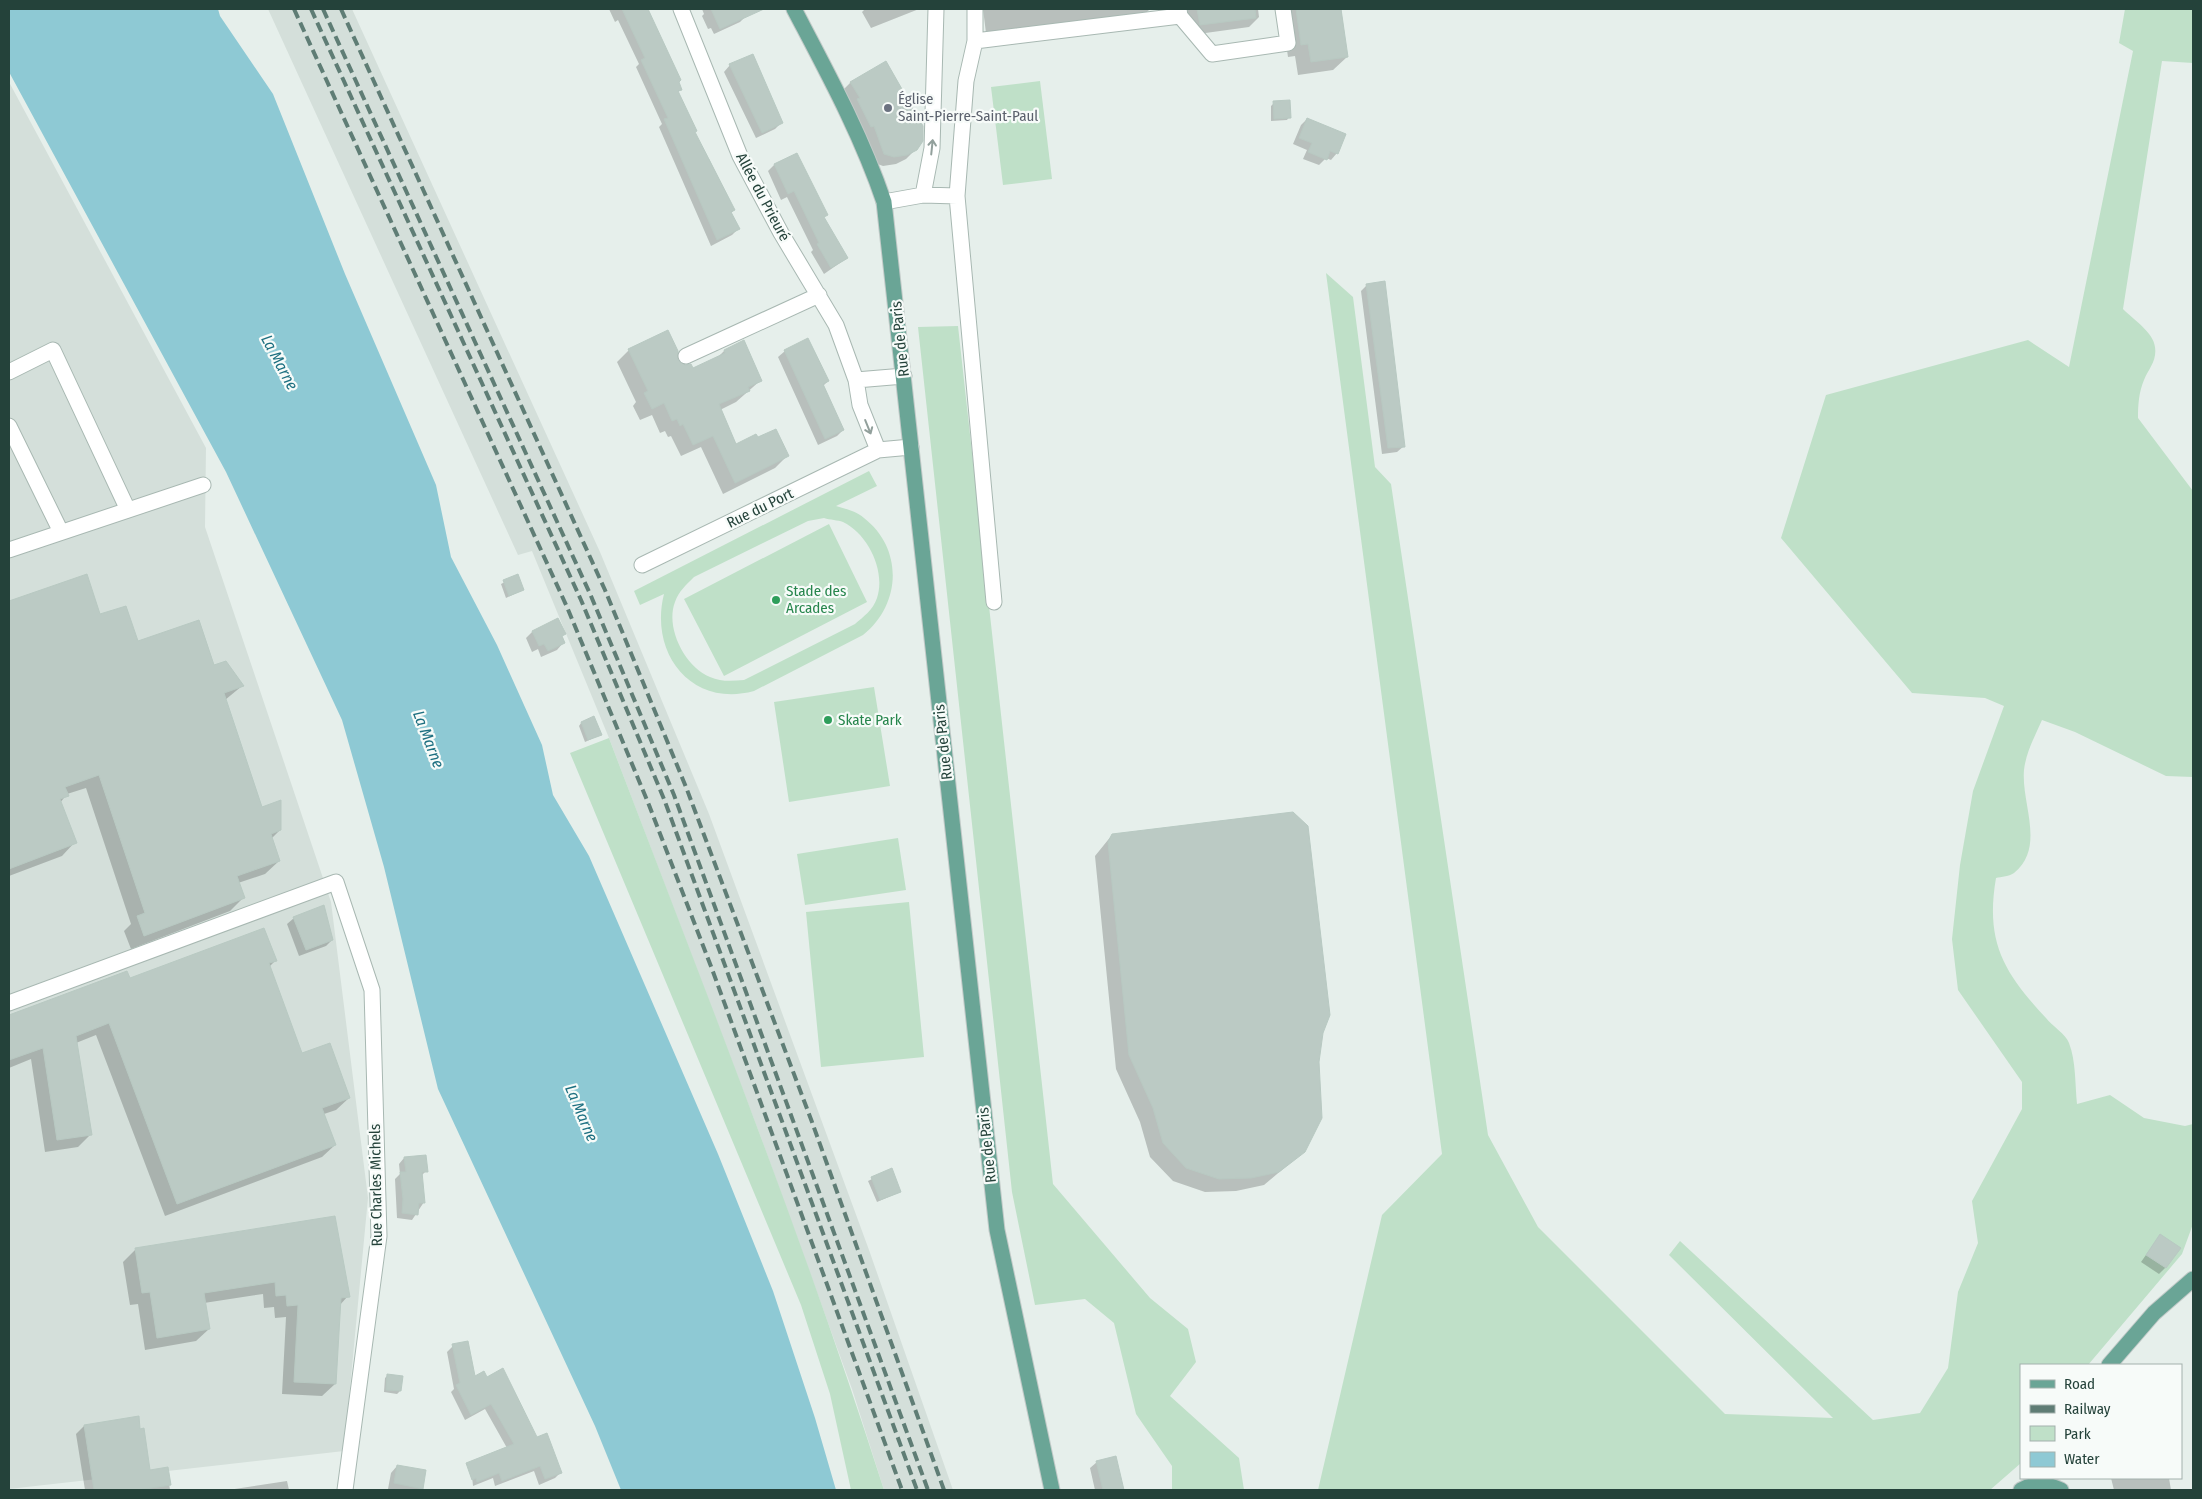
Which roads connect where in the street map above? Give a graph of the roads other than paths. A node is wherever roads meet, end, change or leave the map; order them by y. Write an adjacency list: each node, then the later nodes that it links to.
1 (681, 9): 11 (street, Allée du Prieuré)
2 (794, 9): 10 (main road, Rue de Paris)
3 (936, 9): 8 (street, one-way to 3)
4 (975, 9): 7 (street)
5 (1283, 9): 6 (street)
6 (1179, 12): 7 (street)
7 (974, 41): 9 (street)
8 (923, 195): 9 (street); 10 (street)
9 (957, 196): 24 (street)
10 (884, 202): 14 (main road, Rue de Paris)
11 (819, 295): 12 (street); 15 (street, Allée du Prieuré)
12 (686, 356)
13 (9, 372): 20 (street)
14 (904, 376): 15 (street); 17 (main road, Rue de Paris)
15 (856, 380): 18 (street, Allée du Prieuré, one-way to 18)
16 (9, 426): 21 (street)
17 (911, 447): 18 (street); 30 (main road, Rue de Paris)
18 (878, 450): 23 (street, Rue du Port)
19 (202, 485): 20 (street)
20 (128, 510): 21 (street)
21 (61, 532): 22 (street)
22 (9, 550)
23 (642, 565)
24 (994, 602)
25 (9, 1003): 29 (street, Rue Charles Michels)
26 (2193, 1279): 27 (main road)
27 (2110, 1364)
28 (2028, 1485): 31 (main road)
29 (345, 1490)
30 (1052, 1490)
31 (2061, 1490)

